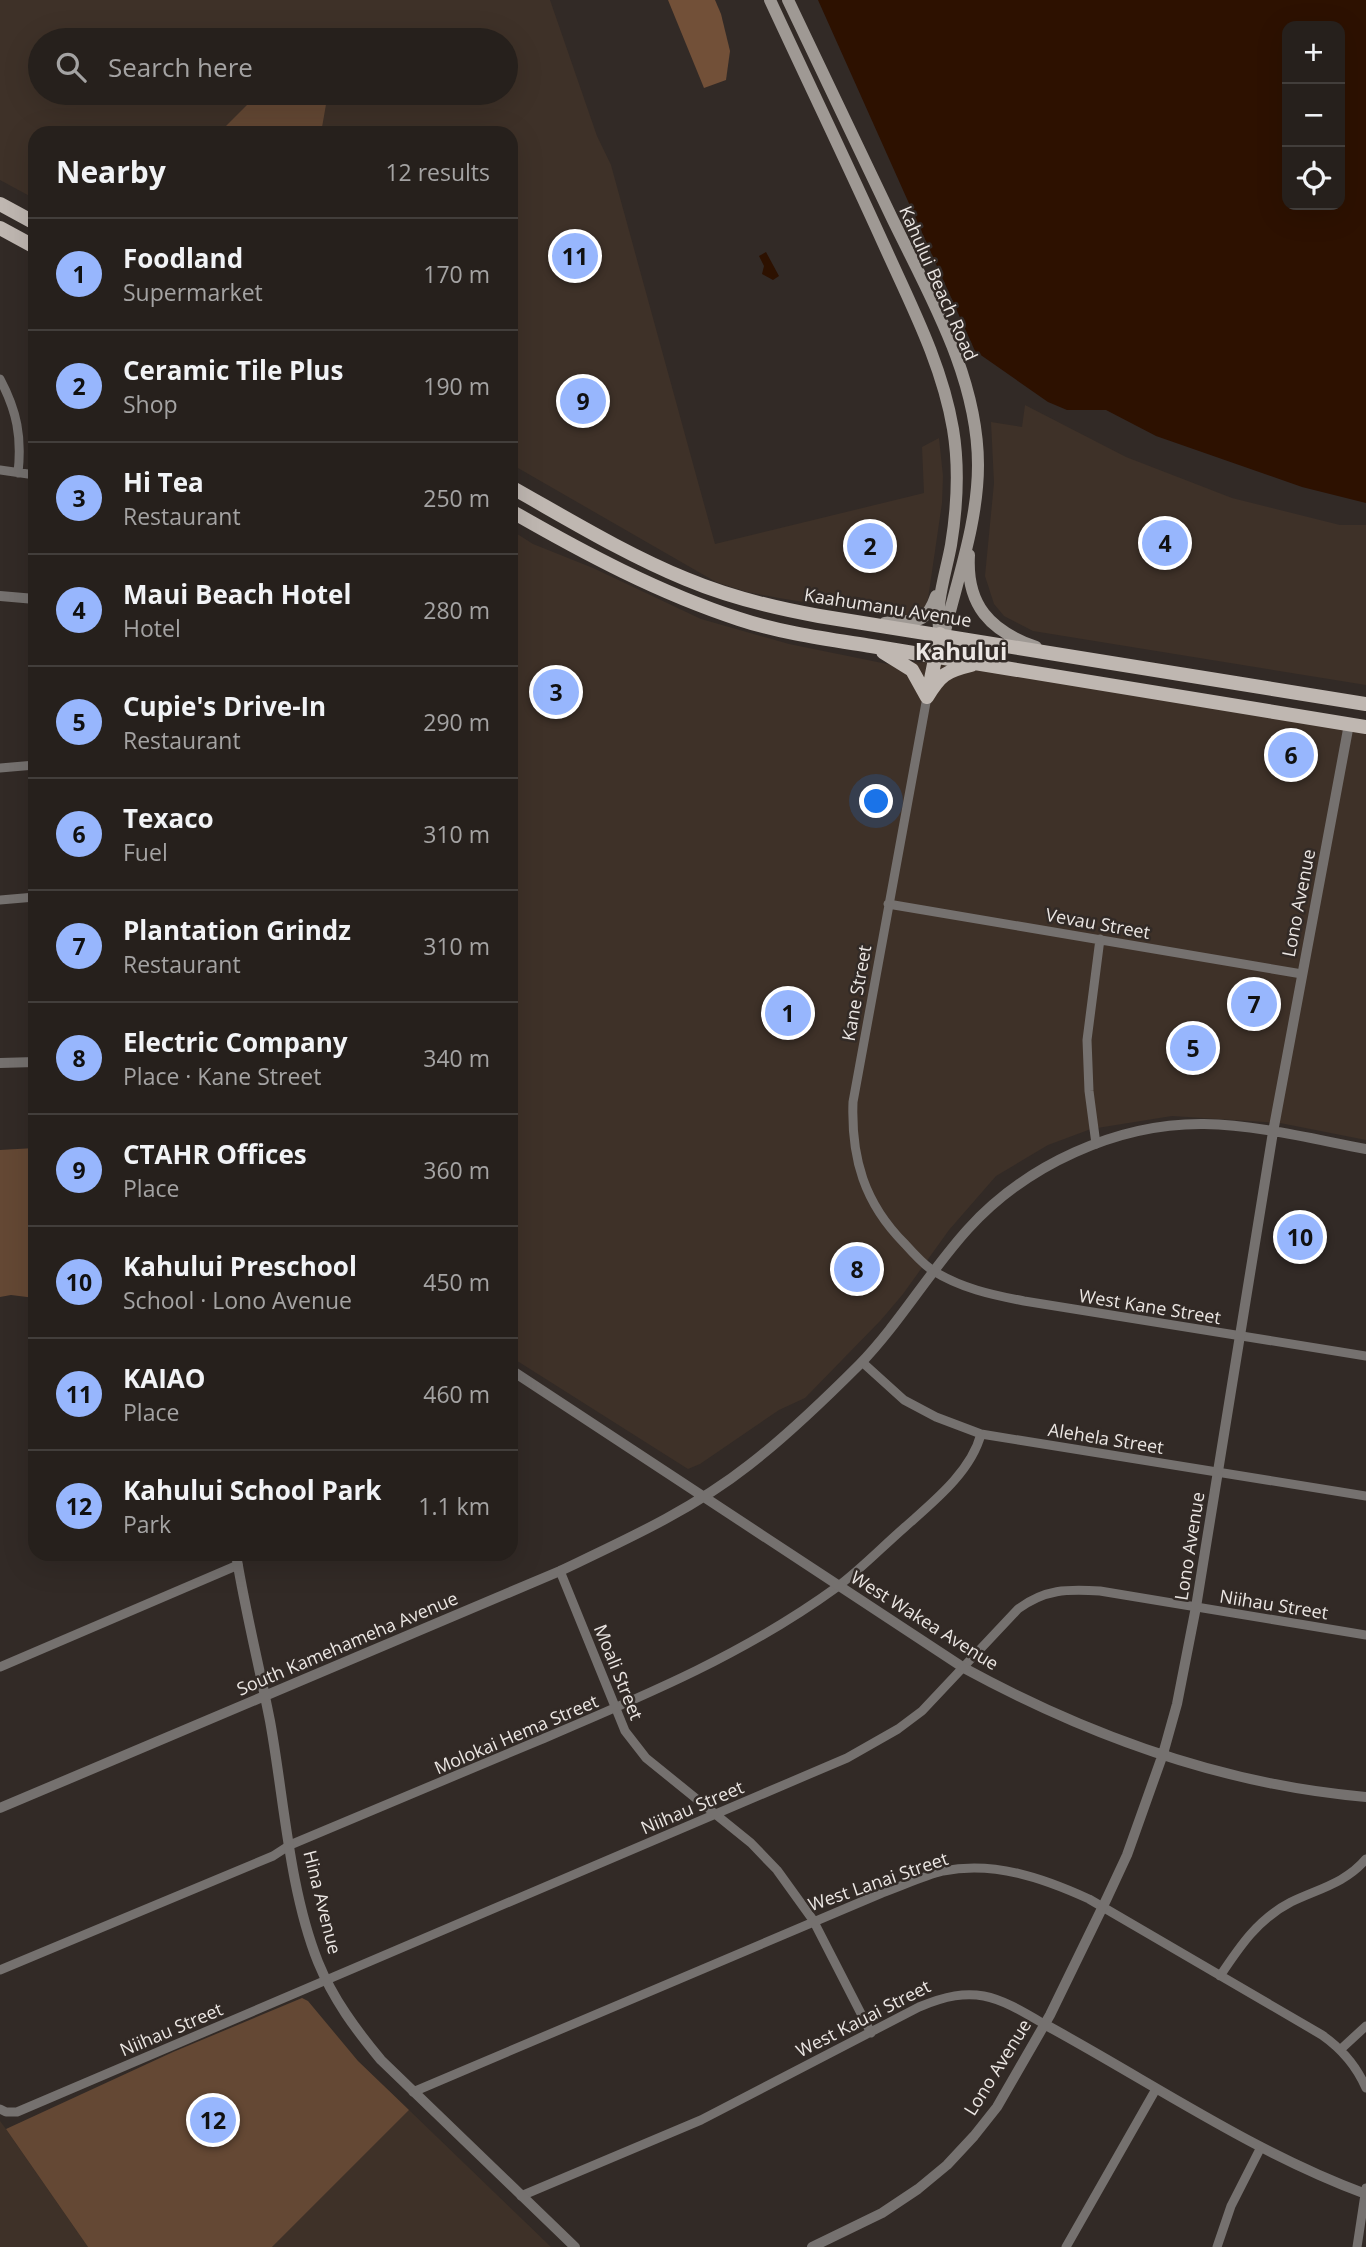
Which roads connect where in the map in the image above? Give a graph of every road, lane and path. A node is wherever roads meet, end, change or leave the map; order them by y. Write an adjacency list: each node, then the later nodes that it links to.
1 (770, 0): 4 (main road, Kahului Beach Road)
2 (788, 0): 3 (main road, Kahului Beach Road)
3 (824, 76): 4 (main road); 10 (main road, Kahului Beach Road)
4 (808, 81): 11 (main road, Kahului Beach Road)
5 (0, 204): 6 (main road)
6 (28, 219)
7 (0, 228): 8 (main road)
8 (28, 243)
9 (0, 379): 13 (street)
10 (977, 444): 11 (main road); 19 (main road, Kahului Beach Road)
11 (955, 446): 20 (main road, Kahului Beach Road)
12 (0, 470): 13 (street)
13 (18, 473): 14 (street)
14 (28, 474)
15 (518, 492): 16 (main road, Kaahumanu Avenue)
16 (528, 497): 17 (main road); 23 (main road, Kaahumanu Avenue)
17 (518, 509)
18 (518, 515): 25 (main road)
19 (972, 522): 24 (main road, Kahului Beach Road); 26 (main road)
20 (947, 566): 23 (main road); 24 (main road, Kahului Beach Road)
21 (0, 596): 22 (street)
22 (28, 598)
23 (879, 625): 24 (main road, Kaahumanu Avenue)
24 (940, 634): 26 (main road, Kaahumanu Avenue); 27 (main road)
25 (871, 646): 27 (main road); 31 (main road)
26 (1049, 652): 29 (main road, Kaahumanu Avenue)
27 (936, 657): 28 (main road); 31 (main road)
28 (979, 663): 30 (main road); 31 (main road)
29 (1151, 668): 30 (main road); 32 (main road, Kaahumanu Avenue)
30 (1147, 691): 33 (main road)
31 (927, 697): 39 (street, Kane Street)
32 (1359, 703): 33 (main road)
33 (1349, 724): 34 (main road); 41 (street, Lono Avenue)
34 (1366, 727)
35 (28, 766): 36 (street)
36 (0, 768)
37 (28, 898): 38 (street)
38 (0, 900)
39 (888, 904): 40 (street, Vevau Street); 47 (street, Kane Street)
40 (1100, 939): 41 (street, Vevau Street); 45 (street)
41 (1302, 974): 44 (street, Lono Avenue)
42 (28, 1062): 43 (street)
43 (0, 1063)
44 (1273, 1132): 45 (street, South Kamehameha Avenue); 46 (street, South Kamehameha Avenue); 48 (street, Lono Avenue)
45 (1096, 1144): 47 (street, South Kamehameha Avenue)
46 (1366, 1149)
47 (933, 1270): 48 (street, West Kane Street); 50 (street, South Kamehameha Avenue)
48 (1240, 1336): 49 (street, West Kane Street); 53 (street, Lono Avenue)
49 (1366, 1356)
50 (862, 1362): 52 (street, Alehela Street); 54 (street, South Kamehameha Avenue)
51 (518, 1375): 54 (street, West Wakea Avenue)
52 (981, 1434): 53 (street, Alehela Street); 59 (street, Molokai Hema Street)
53 (1219, 1471): 55 (street, Alehela Street); 60 (street, Lono Avenue)
54 (702, 1496): 58 (street, South Kamehameha Avenue); 59 (street, West Wakea Avenue)
55 (1366, 1496)
56 (235, 1561): 62 (street)
57 (237, 1561): 64 (street, Hina Avenue)
58 (560, 1571): 64 (street, South Kamehameha Avenue); 65 (street, Moali Street)
59 (838, 1586): 63 (street, West Wakea Avenue); 65 (street, Molokai Hema Street)
60 (1196, 1607): 61 (street, Niihau Street); 63 (street, Niihau Street); 66 (street, Lono Avenue)
61 (1366, 1635)
62 (0, 1667)
63 (964, 1668): 66 (street, West Wakea Avenue); 69 (street, Niihau Street)
64 (265, 1697): 68 (street, South Kamehameha Avenue); 70 (street, Hina Avenue)
65 (618, 1709): 69 (street, Moali Street); 70 (street, Molokai Hema Street)
66 (1163, 1754): 67 (street, West Wakea Avenue); 72 (street, Lono Avenue)
67 (1366, 1797)
68 (0, 1808)
69 (716, 1816): 73 (street, Moali Street); 76 (street, Niihau Street)
70 (290, 1845): 74 (street, Molokai Hema Street); 76 (street, Hina Avenue)
71 (1366, 1859): 75 (street)
72 (1102, 1908): 73 (street, West Lanai Street); 75 (street, West Lanai Street); 77 (street, Lono Avenue)
73 (813, 1920): 79 (street, Moali Street); 83 (street, West Lanai Street)
74 (0, 1970)
75 (1220, 1976): 80 (street, West Lanai Street)
76 (327, 1980): 83 (street, Hina Avenue); 84 (street, Niihau Street)
77 (1044, 2024): 79 (street, West Kauai Street); 82 (street, West Kauai Street); 89 (street, Lono Avenue)
78 (1366, 2026): 80 (street)
79 (871, 2033): 87 (street, West Kauai Street)
80 (1341, 2049): 81 (street)
81 (1366, 2088)
82 (1156, 2089): 85 (street, West Kauai Street); 90 (street)
83 (413, 2092): 87 (street, Hina Avenue)
84 (0, 2109)
85 (1261, 2147): 86 (street, West Kauai Street); 91 (street)
86 (1366, 2192): 92 (street)
87 (522, 2196): 88 (street, Hina Avenue)
88 (575, 2247)
89 (811, 2247)
90 (1066, 2247)
91 (1216, 2247)
92 (1356, 2247)

